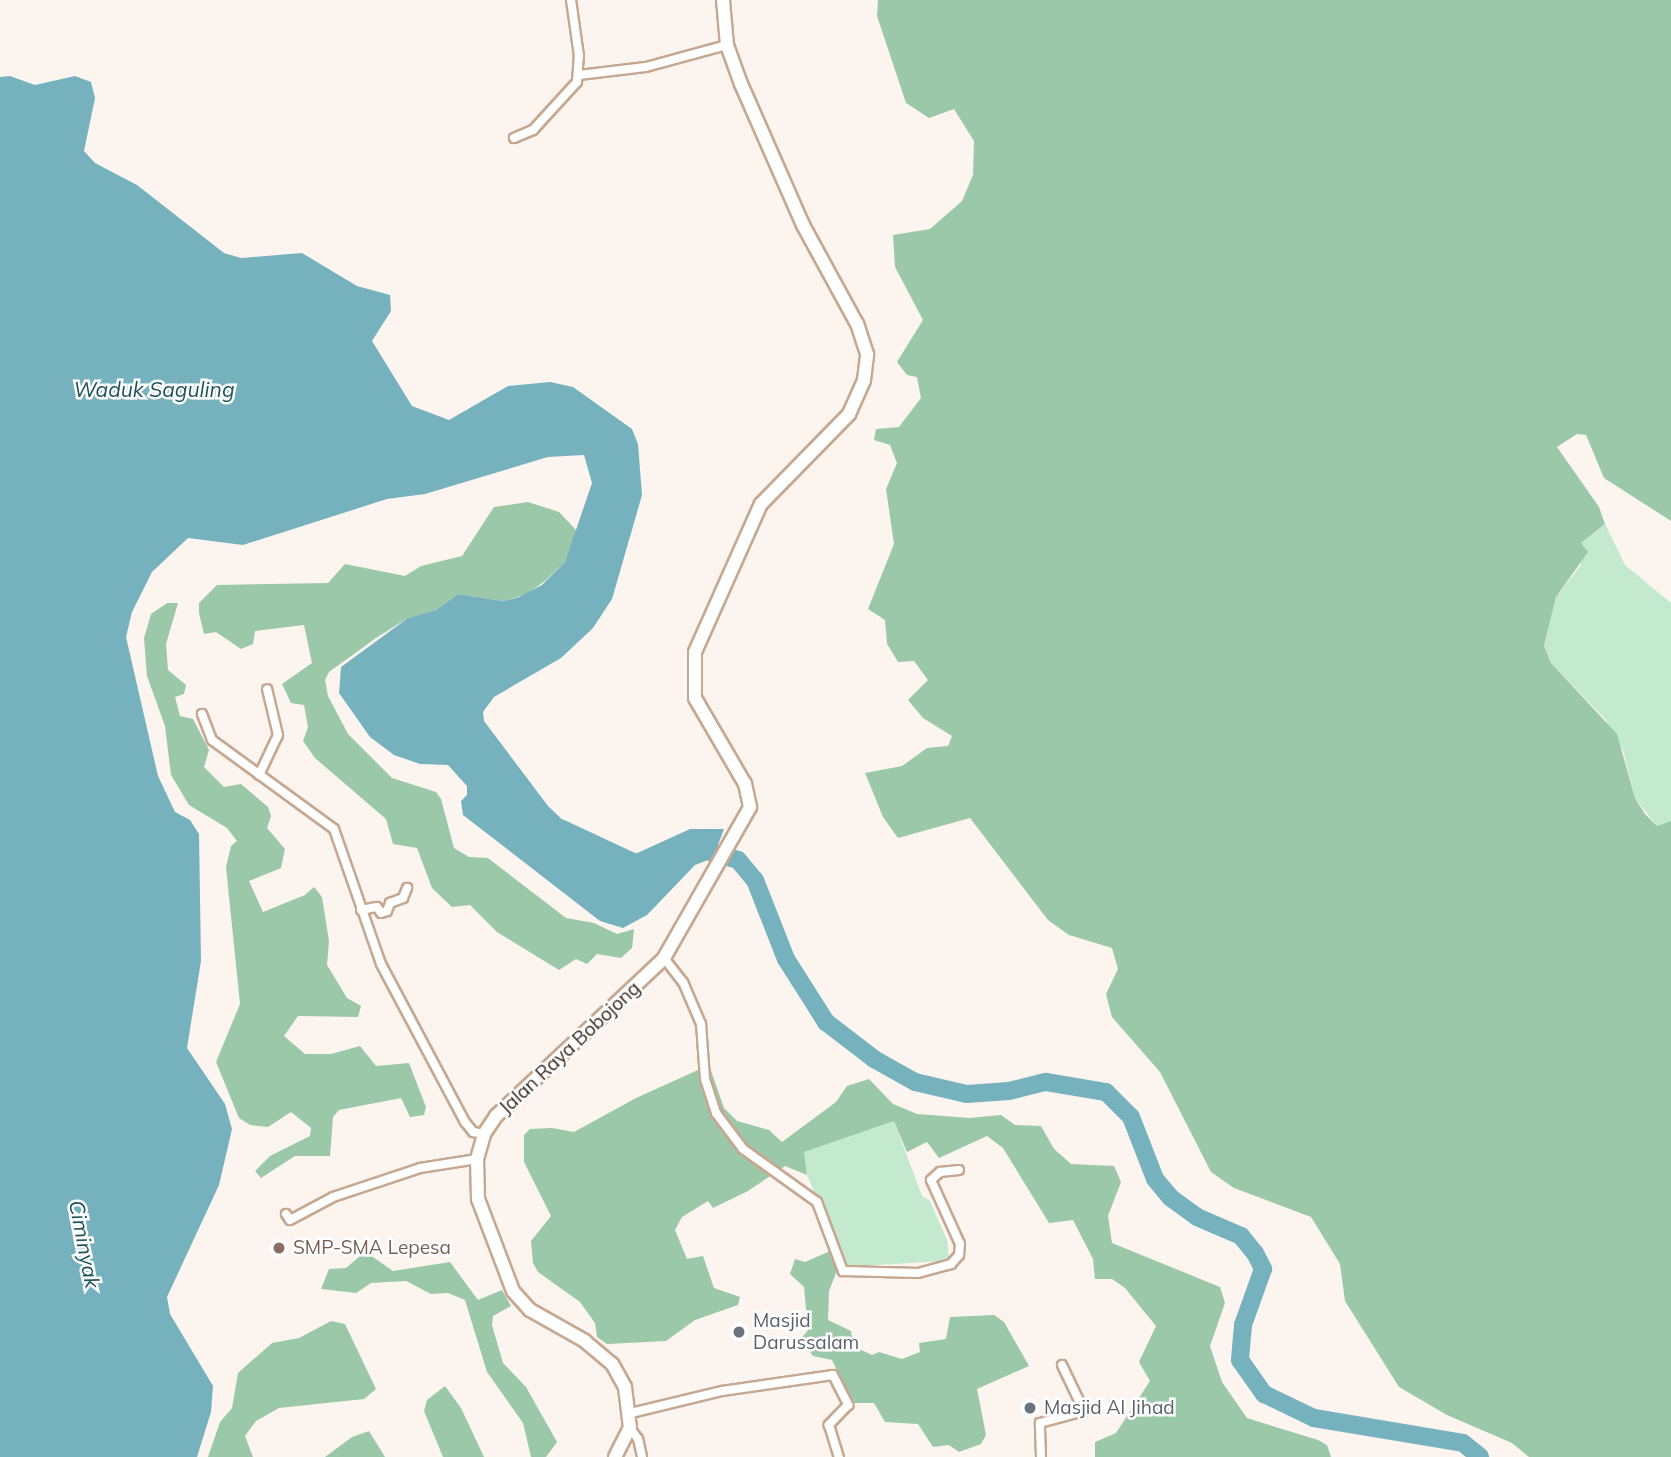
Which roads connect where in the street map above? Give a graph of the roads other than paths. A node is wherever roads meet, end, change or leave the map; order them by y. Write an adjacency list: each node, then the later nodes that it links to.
1 (571, 0): 4 (street)
2 (723, 0): 3 (main road)
3 (727, 45): 4 (street); 11 (main road, Jalan Raya Bobojong)
4 (579, 75): 5 (street)
5 (514, 138)
6 (267, 689): 8 (street)
7 (202, 714): 8 (street)
8 (259, 775): 10 (street)
9 (407, 888): 10 (street)
10 (361, 910): 12 (street)
11 (664, 958): 12 (main road, Jalan Raya Bobojong); 14 (street)
12 (484, 1134): 13 (main road, Jalan Raya Bobojong)
13 (477, 1160): 15 (street); 17 (main road, Jalan Raya Bobojong)
14 (959, 1170)
15 (286, 1214)
16 (1062, 1365): 22 (street)
17 (631, 1413): 18 (main road, Jalan Raya Bobojong); 21 (street)
18 (630, 1428): 19 (main road, Jalan Raya Bobojong); 20 (street)
19 (615, 1457)
20 (642, 1457)
21 (839, 1457)
22 (1041, 1457)

